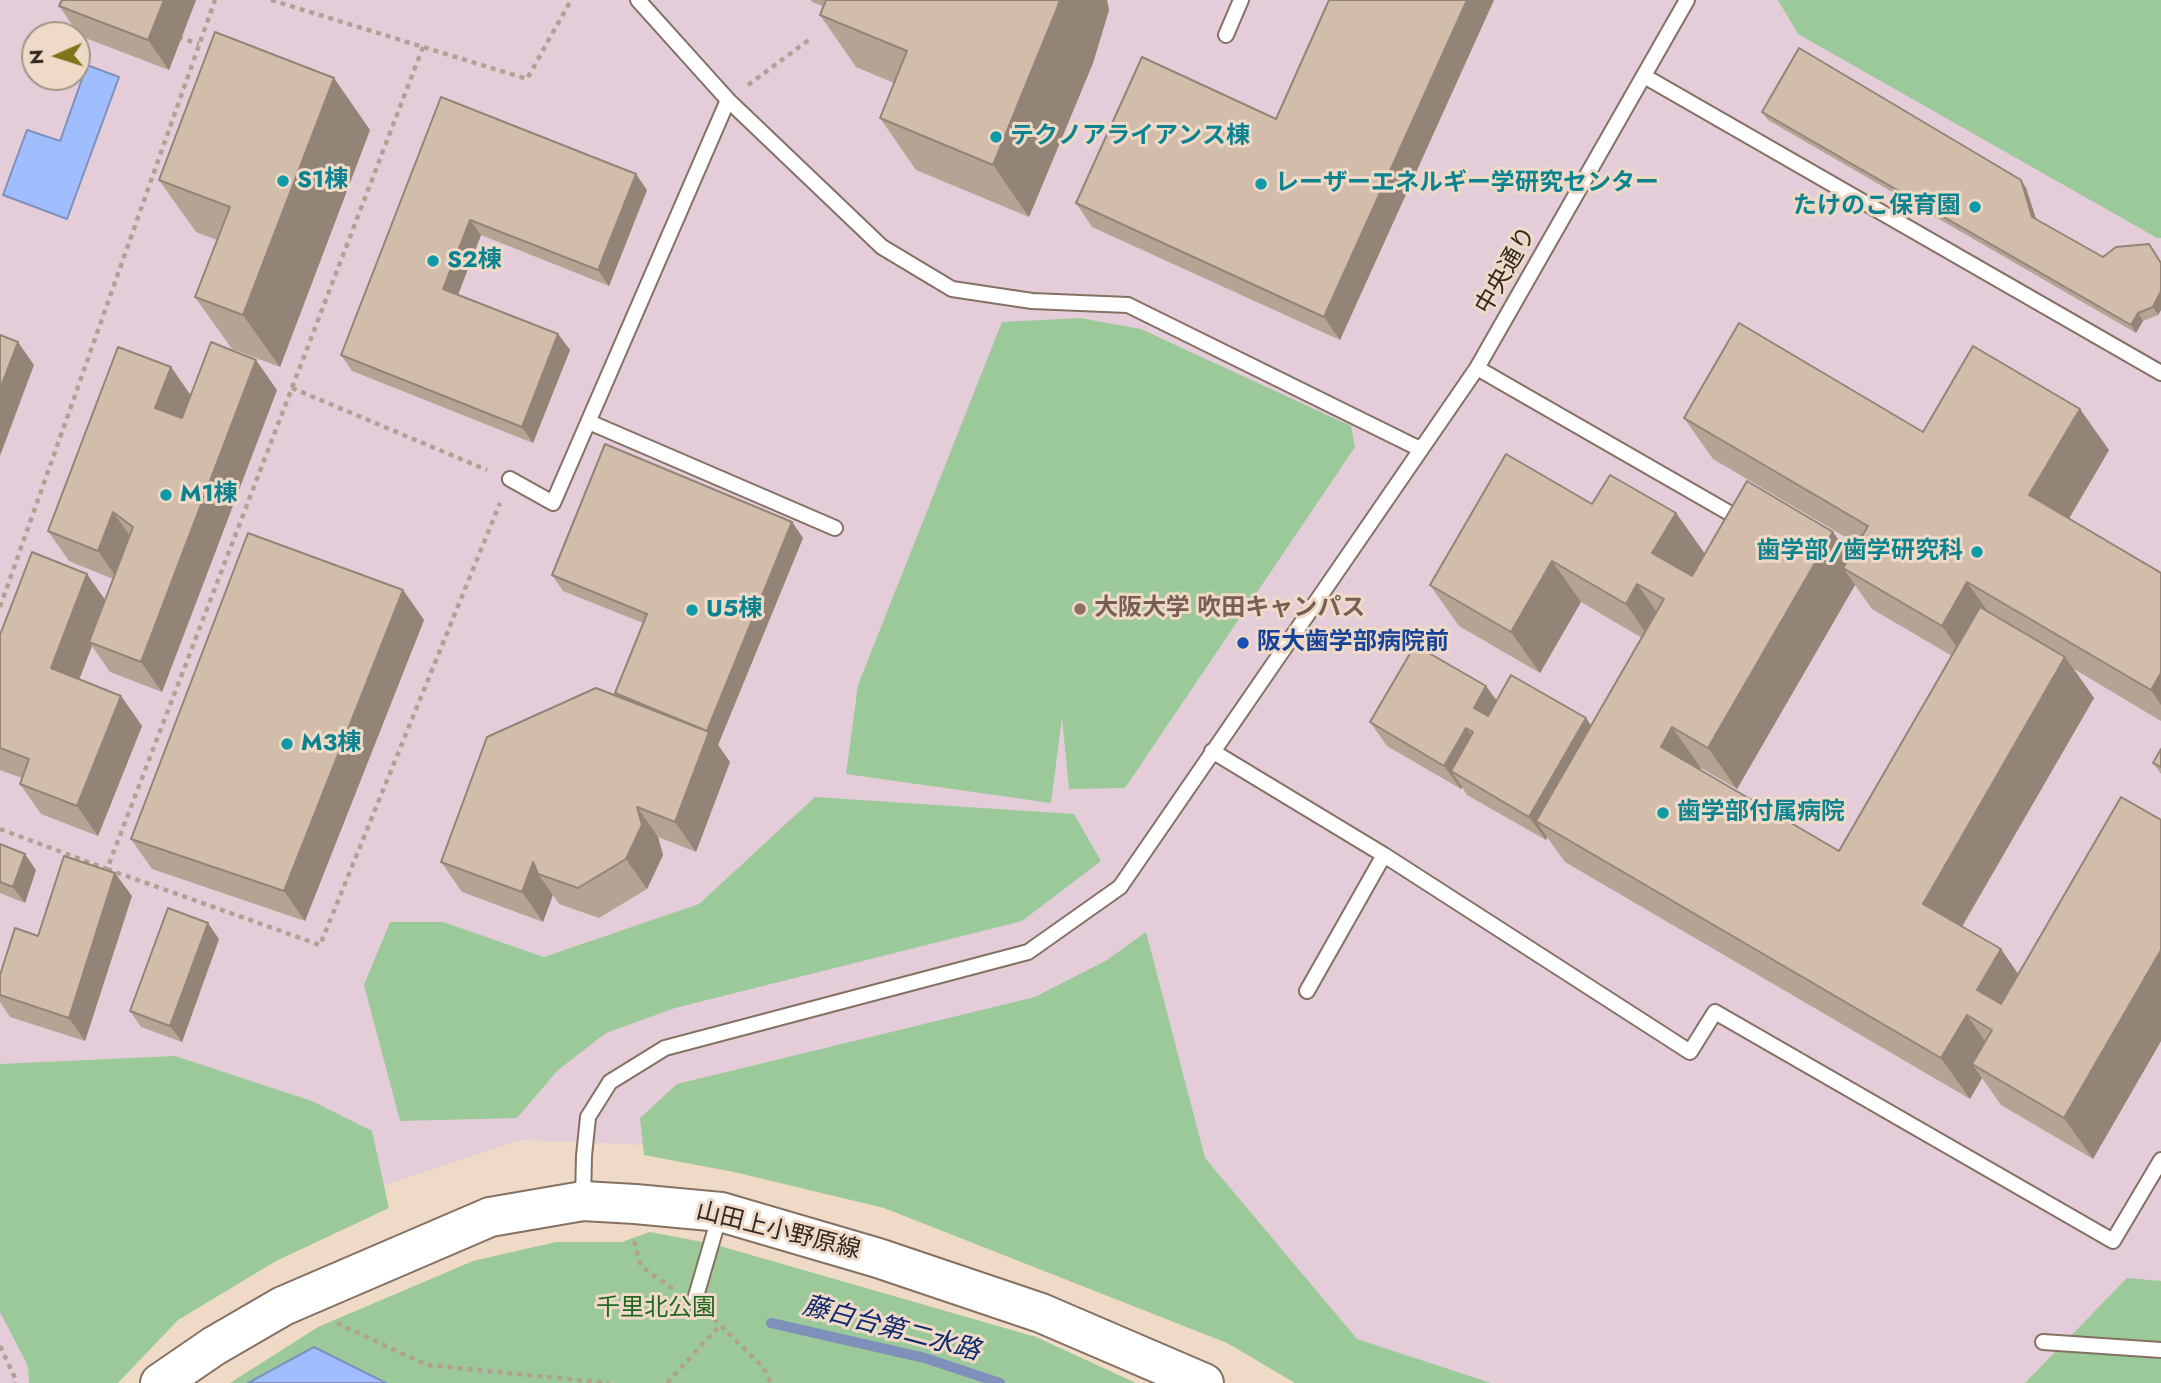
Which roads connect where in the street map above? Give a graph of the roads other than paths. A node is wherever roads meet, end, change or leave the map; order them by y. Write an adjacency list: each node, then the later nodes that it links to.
1 (638, 0): 6 (lane)
2 (1241, 0): 4 (lane)
3 (1687, 0): 5 (lane, 中央通り)
4 (1226, 35)
5 (1644, 76): 7 (lane, 中央通り); 8 (lane)
6 (728, 100): 9 (lane); 10 (lane)
7 (1477, 368): 10 (lane, 中央通り); 12 (lane)
8 (2161, 373)
9 (589, 422): 11 (lane); 13 (lane)
10 (1420, 449): 14 (lane, 中央通り)
11 (509, 479)
12 (1738, 518)
13 (835, 528)
14 (1212, 751): 15 (lane); 18 (lane, 中央通り)
15 (1384, 855): 16 (lane); 17 (lane)
16 (1307, 990)
17 (2161, 1160)
18 (583, 1201): 19 (main road, 山田上小野原線); 23 (main road, 山田上小野原線)
19 (721, 1212): 20 (lane); 24 (main road, 山田上小野原線)
20 (694, 1303)
21 (2043, 1342): 22 (lane)
22 (2161, 1350)
23 (160, 1383)
24 (1204, 1383)

